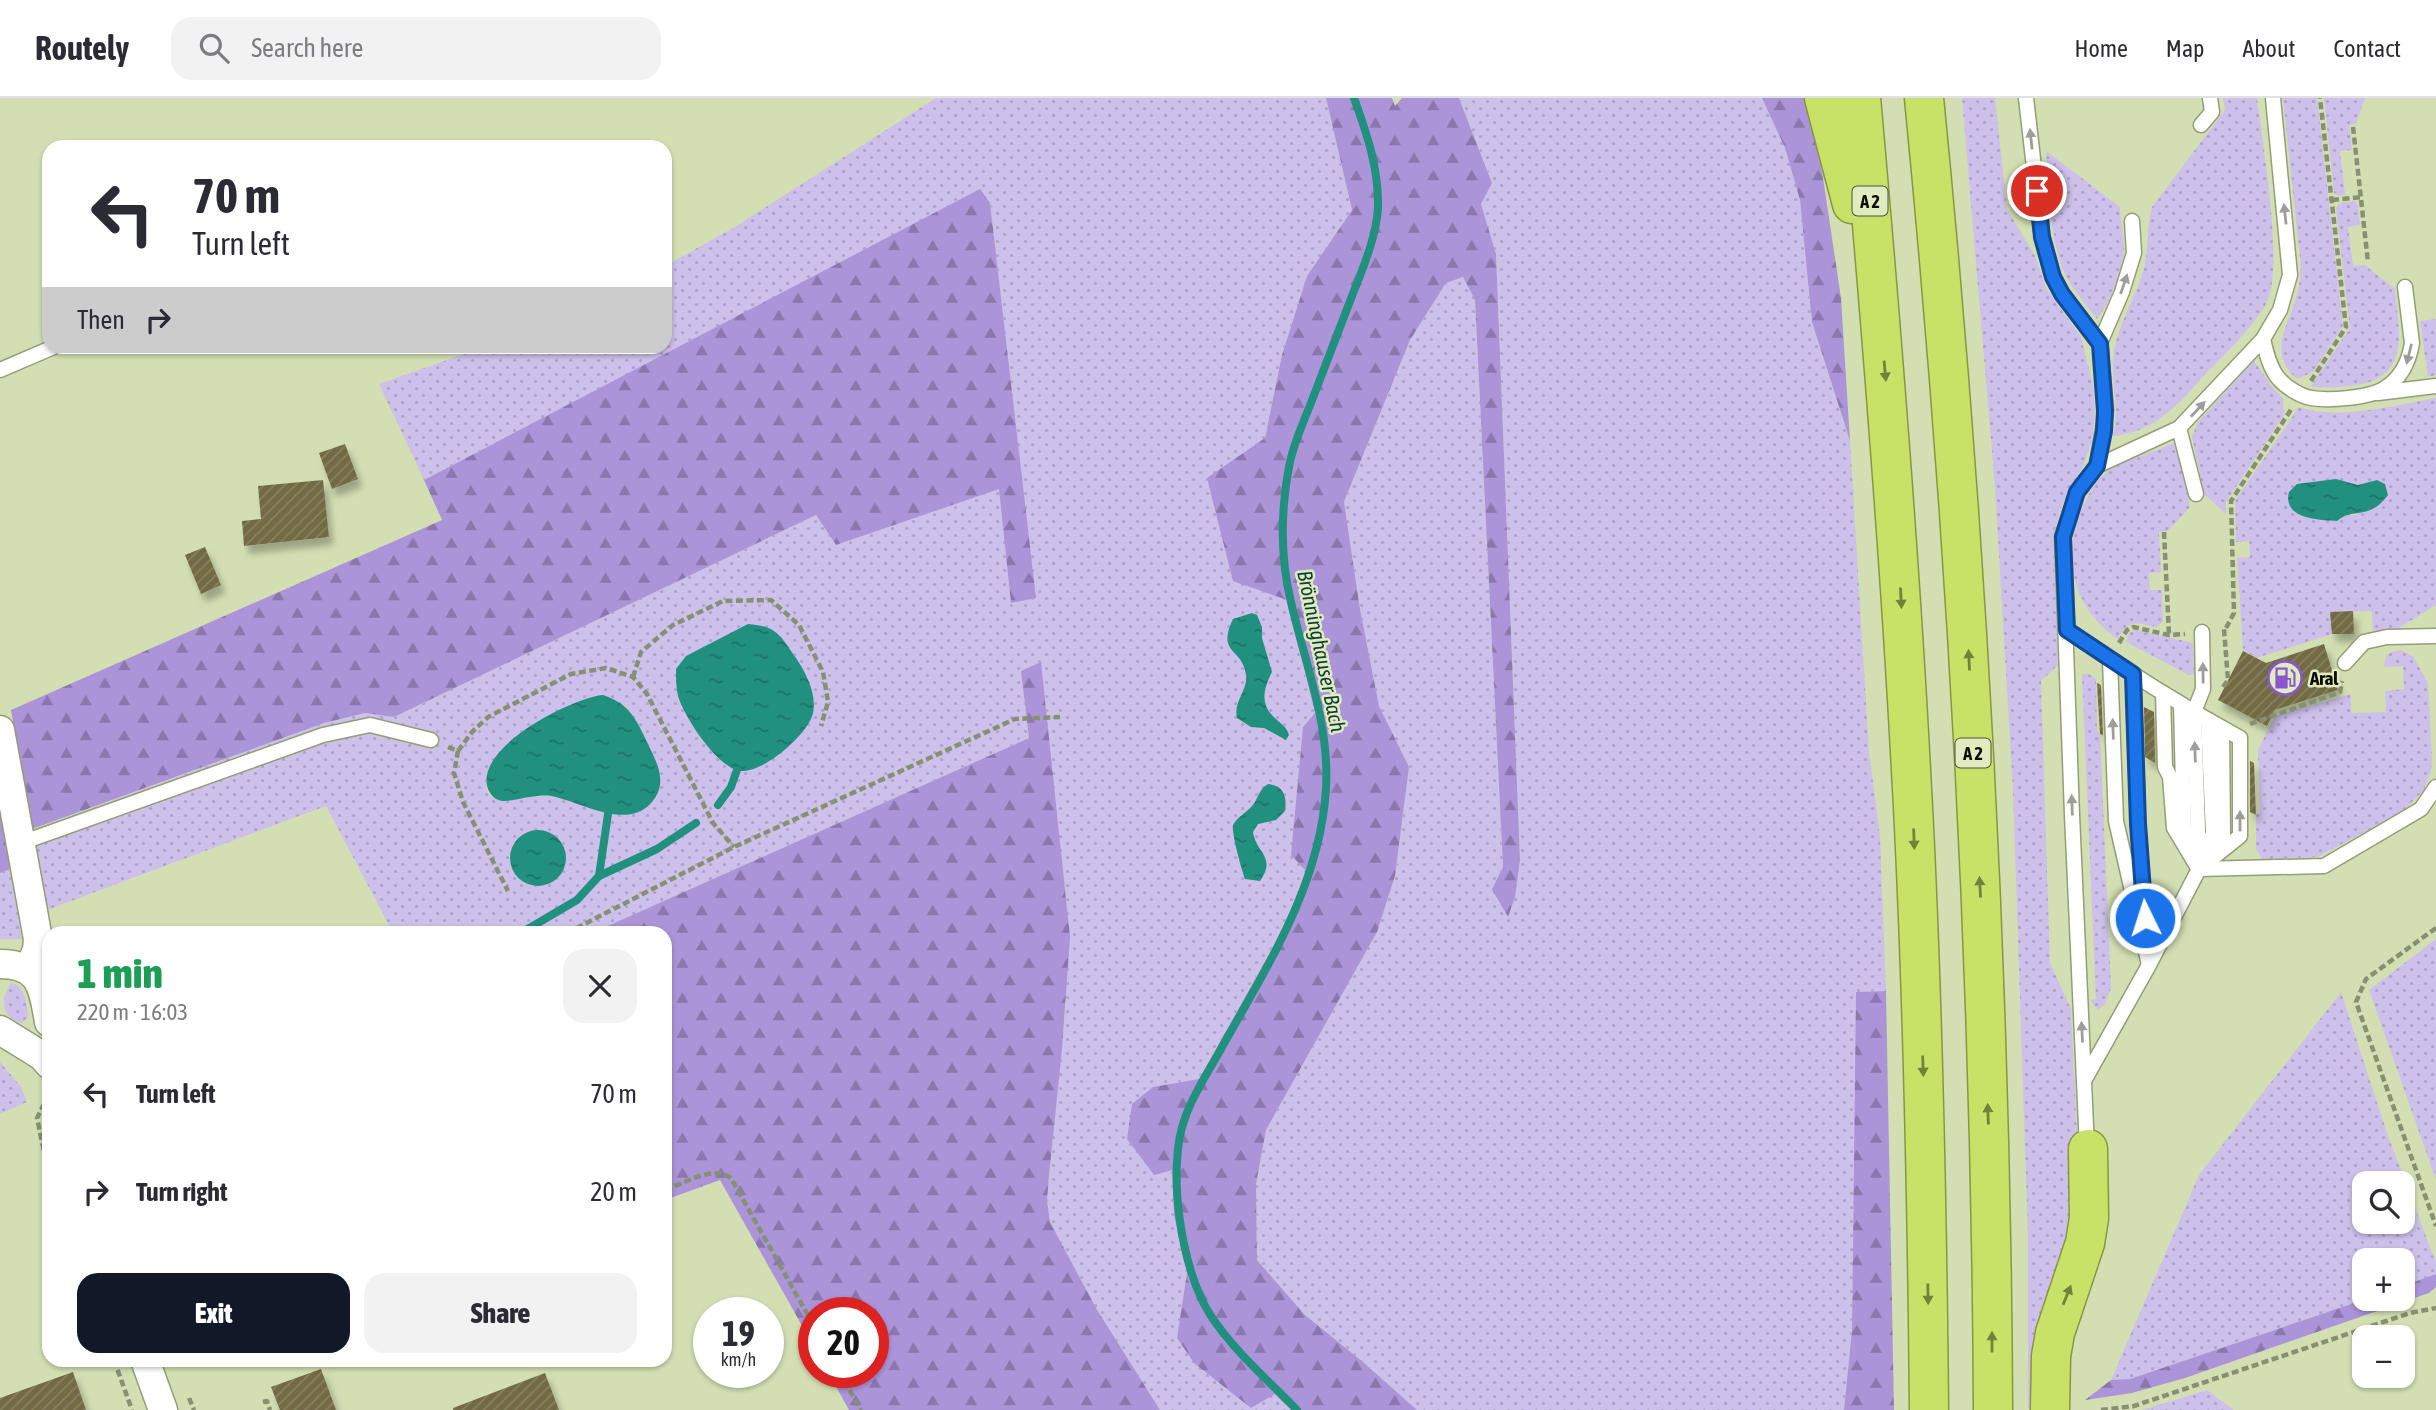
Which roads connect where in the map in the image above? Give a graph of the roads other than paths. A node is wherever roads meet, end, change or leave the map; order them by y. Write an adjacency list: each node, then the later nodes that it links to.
1 (1824, 98): 10 (highway)
2 (1861, 98): 10 (highway, A 2)
3 (1924, 98): 45 (highway, A 2, one-way to 3)
4 (2026, 98): 12 (lane, one-way to 4)
5 (2210, 98): 7 (lane)
6 (2273, 98): 11 (lane, one-way to 6)
7 (2201, 125)
8 (2132, 221): 12 (lane, one-way to 8)
9 (2405, 287): 16 (lane, one-way to 16)
10 (1879, 303): 44 (highway, A 2, one-way to 44)
11 (2263, 339): 16 (lane); 17 (lane, one-way to 11)
12 (2100, 344): 18 (lane)
13 (42, 352): 14 (lane)
14 (0, 370)
15 (2436, 386): 16 (lane)
16 (2375, 393)
17 (2179, 429): 18 (lane); 19 (lane)
18 (2097, 466): 20 (lane)
19 (2196, 494)
20 (2067, 630): 23 (lane); 40 (lane, one-way to 20)
21 (2202, 632): 27 (lane, one-way to 21)
22 (2436, 636): 24 (lane)
23 (2110, 660): 25 (lane); 35 (lane, one-way to 23)
24 (2345, 663)
25 (2133, 674): 26 (lane); 35 (lane)
26 (2163, 693): 27 (lane); 33 (lane)
27 (2188, 708): 28 (lane); 33 (lane, one-way to 27)
28 (2208, 720): 33 (lane); 33 (lane, one-way to 28)
29 (0, 730): 32 (street)
30 (431, 740): 32 (lane)
31 (2436, 786): 33 (lane)
32 (21, 842): 36 (street)
33 (2199, 869): 35 (lane)
34 (0, 964): 36 (street)
35 (2149, 965): 40 (lane)
36 (29, 970): 37 (street)
37 (42, 987)
38 (0, 1030): 39 (street)
39 (42, 1056)
40 (2084, 1080): 41 (lane)
41 (2088, 1149): 46 (highway, one-way to 41)
42 (148, 1367): 43 (street)
43 (163, 1410)
44 (1929, 1410)
45 (1993, 1410)
46 (2050, 1410)

